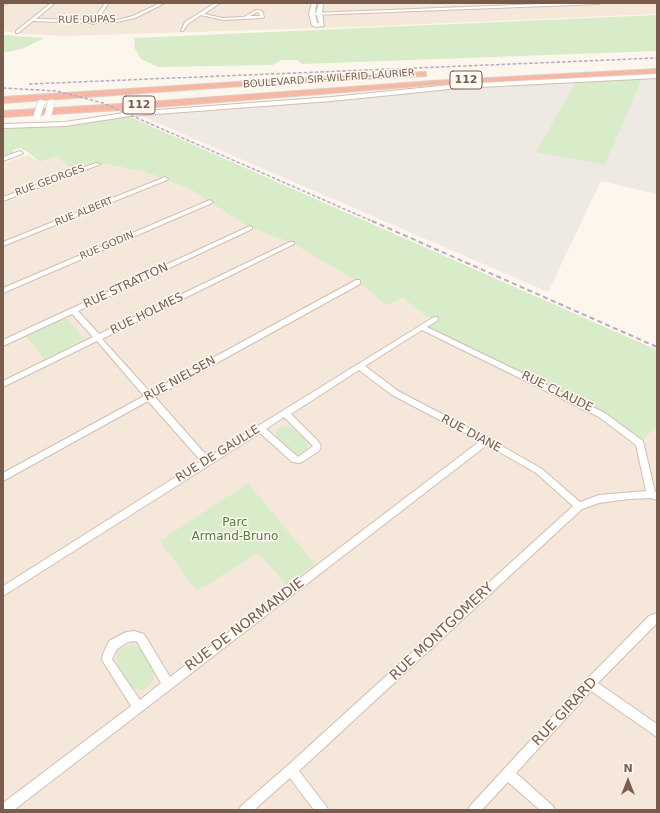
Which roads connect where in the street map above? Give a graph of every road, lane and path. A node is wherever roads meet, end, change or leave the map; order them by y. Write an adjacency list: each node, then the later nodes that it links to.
1 (6, 3): 14 (street)
2 (53, 3): 23 (street)
3 (107, 3): 17 (street)
4 (114, 3): 17 (street)
5 (163, 3): 24 (street, RUE DUPAS)
6 (218, 3): 19 (street)
7 (314, 3): 20 (street)
8 (321, 3): 21 (street)
9 (380, 3): 18 (street)
10 (437, 3): 16 (street)
11 (588, 3): 12 (street); 13 (street)
12 (599, 3)
13 (550, 4): 15 (street)
14 (3, 5)
15 (494, 5): 16 (street)
16 (440, 9): 18 (street)
17 (102, 10): 24 (street)
18 (383, 11): 21 (street)
19 (200, 14): 22 (street); 25 (street)
20 (312, 14): 21 (street); 21 (street)
21 (320, 14)
22 (245, 18)
23 (32, 20): 24 (street, RUE DUPAS); 26 (street)
24 (93, 22)
25 (182, 30)
26 (17, 32)
27 (657, 66): 31 (highway, BOULEVARD SIR-WILFRID-LAURIER / 112)
28 (657, 71): 37 (highway, BOULEVARD SIR-WILFRID-LAURIER / 112)
29 (432, 74): 34 (highway)
30 (447, 74): 31 (highway)
31 (499, 74): 36 (highway, BOULEVARD SIR-WILFRID-LAURIER / 112)
32 (657, 76): 39 (street, BOULEVARD SIR-WILFRID-LAURIER)
33 (3, 100): 35 (highway)
34 (51, 100): 35 (highway); 39 (street, bridge)
35 (42, 101): 38 (street, bridge)
36 (3, 109)
37 (3, 114)
38 (36, 120): 39 (street, BOULEVARD SIR-WILFRID-LAURIER); 40 (street); 41 (street)
39 (46, 120)
40 (3, 123)
41 (3, 126)
42 (20, 153): 43 (street)
43 (3, 159)
44 (98, 164): 46 (street, RUE GEORGES)
45 (165, 179): 50 (street, RUE ALBERT)
46 (3, 199)
47 (210, 202): 52 (street, RUE GODIN)
48 (250, 228): 53 (street, RUE STRATTON)
49 (292, 243): 56 (street, RUE HOLMES)
50 (3, 244)
51 (358, 282): 60 (street, RUE NIELSEN)
52 (3, 291)
53 (73, 310): 56 (street); 57 (street, RUE STRATTON)
54 (434, 319): 55 (street, RUE DE GAULLE)
55 (421, 327): 58 (street, RUE DE GAULLE); 66 (street, RUE CLAUDE)
56 (97, 339): 59 (street, RUE HOLMES); 60 (street)
57 (3, 343)
58 (360, 367): 61 (street, RUE DE GAULLE); 63 (street, RUE DIANE)
59 (3, 384)
60 (148, 396): 64 (street); 65 (street, RUE NIELSEN)
61 (285, 413): 62 (street, RUE DE GAULLE); 62 (street)
62 (260, 428): 64 (street, RUE DE GAULLE)
63 (487, 441): 67 (street, RUE DIANE); 70 (street, RUE DE NORMANDIE)
64 (206, 461): 68 (street, RUE DE GAULLE)
65 (3, 477)
66 (654, 495): 67 (street, RUE MONTGOMERY)
67 (579, 506): 74 (street, RUE MONTGOMERY)
68 (3, 591)
69 (657, 618): 71 (street, RUE GIRARD)
70 (168, 684): 72 (street, RUE DE NORMANDIE); 72 (street)
71 (590, 684): 73 (street); 75 (street, RUE GIRARD)
72 (138, 707): 76 (street, RUE DE NORMANDIE)
73 (657, 731)
74 (292, 770): 77 (street, RUE MONTGOMERY); 78 (street)
75 (508, 774): 79 (street, RUE GIRARD); 80 (street)
76 (3, 810)
77 (245, 810)
78 (322, 810)
79 (474, 810)
80 (549, 810)

